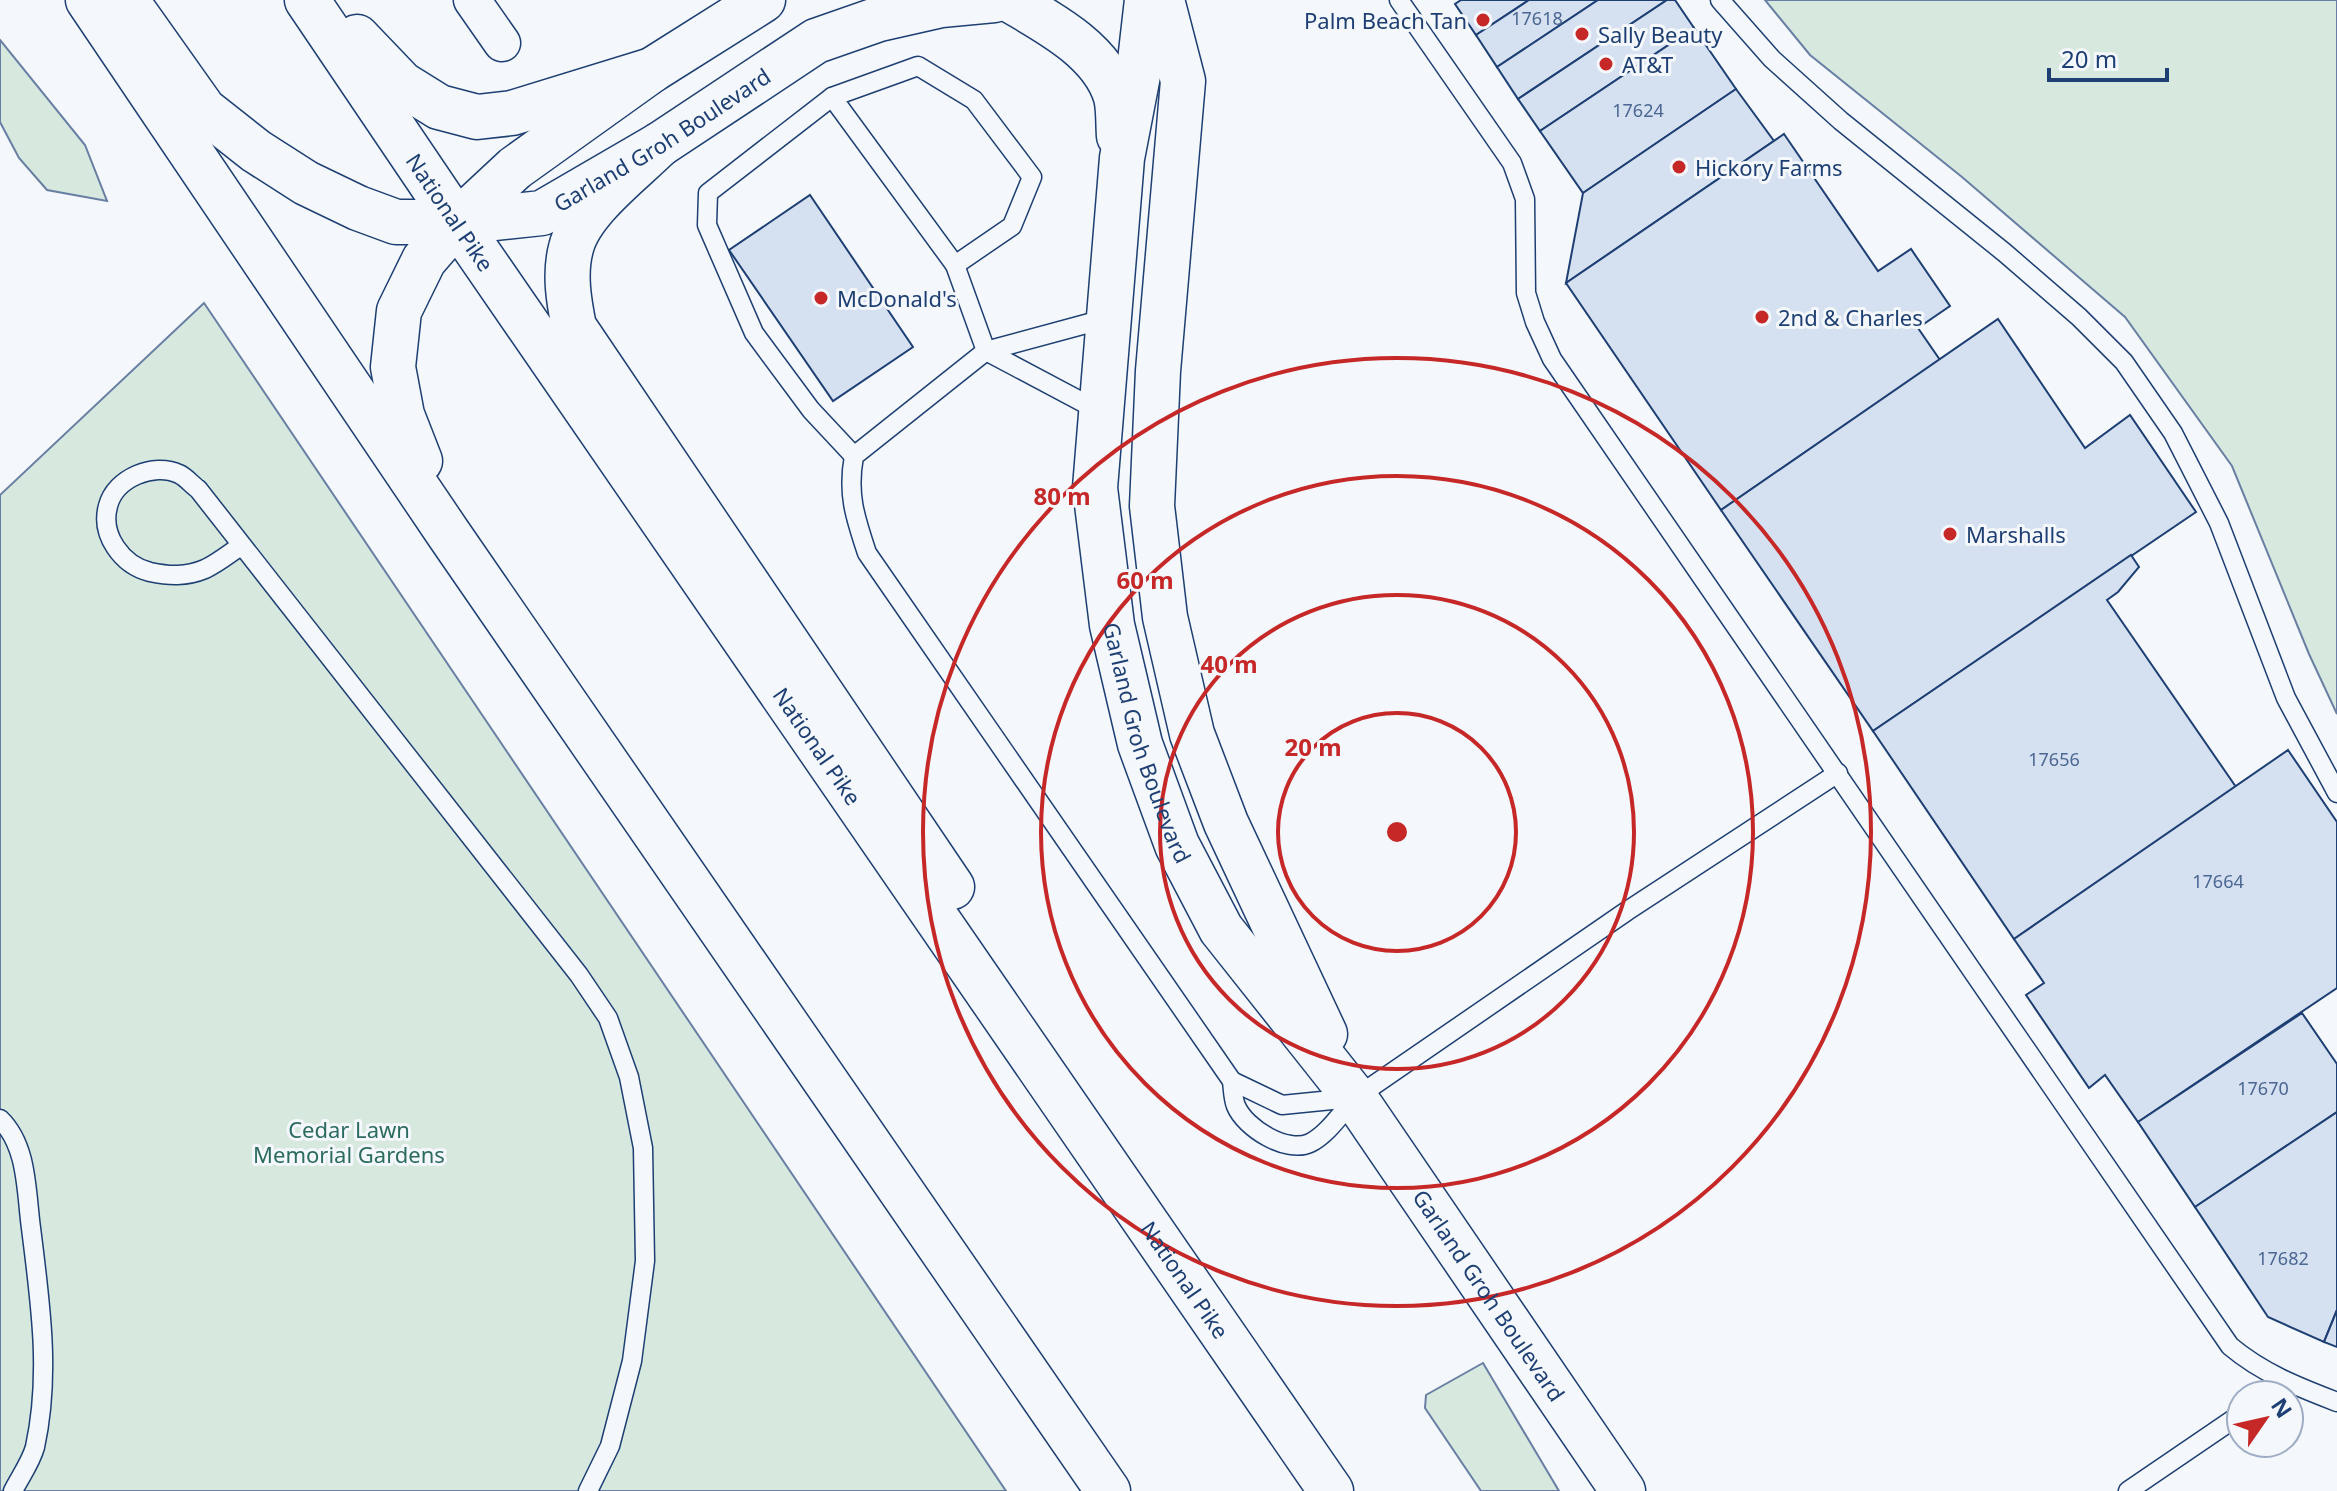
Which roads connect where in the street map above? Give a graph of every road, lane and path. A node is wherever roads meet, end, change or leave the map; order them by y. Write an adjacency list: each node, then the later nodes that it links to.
1 (88, 0): 24 (main road)
2 (126, 0): 18 (main road, Garland Groh Boulevard)
3 (307, 0): 18 (main road, National Pike)
4 (321, 0): 14 (main road)
5 (472, 0): 13 (street)
6 (763, 0): 14 (main road)
7 (994, 0): 16 (main road, Garland Groh Boulevard)
8 (1010, 0): 17 (main road)
9 (1147, 0): 17 (main road, Garland Groh Boulevard)
10 (1162, 0): 29 (main road, Garland Groh Boulevard)
11 (1399, 0): 26 (lane)
12 (1720, 0): 27 (lane)
13 (502, 43)
14 (652, 70): 18 (main road)
15 (832, 97): 19 (lane); 19 (lane); 23 (lane)
16 (659, 145): 18 (main road, Garland Groh Boulevard); 31 (main road)
17 (1122, 158): 20 (main road, Garland Groh Boulevard)
18 (457, 222): 24 (main road); 31 (main road, National Pike)
19 (955, 265): 21 (lane)
20 (1109, 317): 21 (lane); 22 (main road, Garland Groh Boulevard)
21 (986, 351): 22 (lane); 23 (lane)
22 (1101, 412): 29 (main road, Garland Groh Boulevard)
23 (854, 456): 28 (lane)
24 (448, 533): 38 (main road)
25 (242, 545): 25 (lane); 37 (lane)
26 (1838, 773): 29 (lane); 32 (lane)
27 (2337, 793)
28 (1232, 1081): 29 (lane); 29 (lane)
29 (1355, 1098): 40 (main road, Garland Groh Boulevard)
30 (0, 1119): 36 (lane)
31 (1161, 1244): 39 (main road, National Pike)
32 (2281, 1379)
33 (2305, 1389): 34 (lane)
34 (2337, 1402)
35 (2225, 1425): 41 (lane)
36 (13, 1491)
37 (588, 1491)
38 (1108, 1491)
39 (1331, 1491)
40 (1623, 1491)
41 (2128, 1491)

